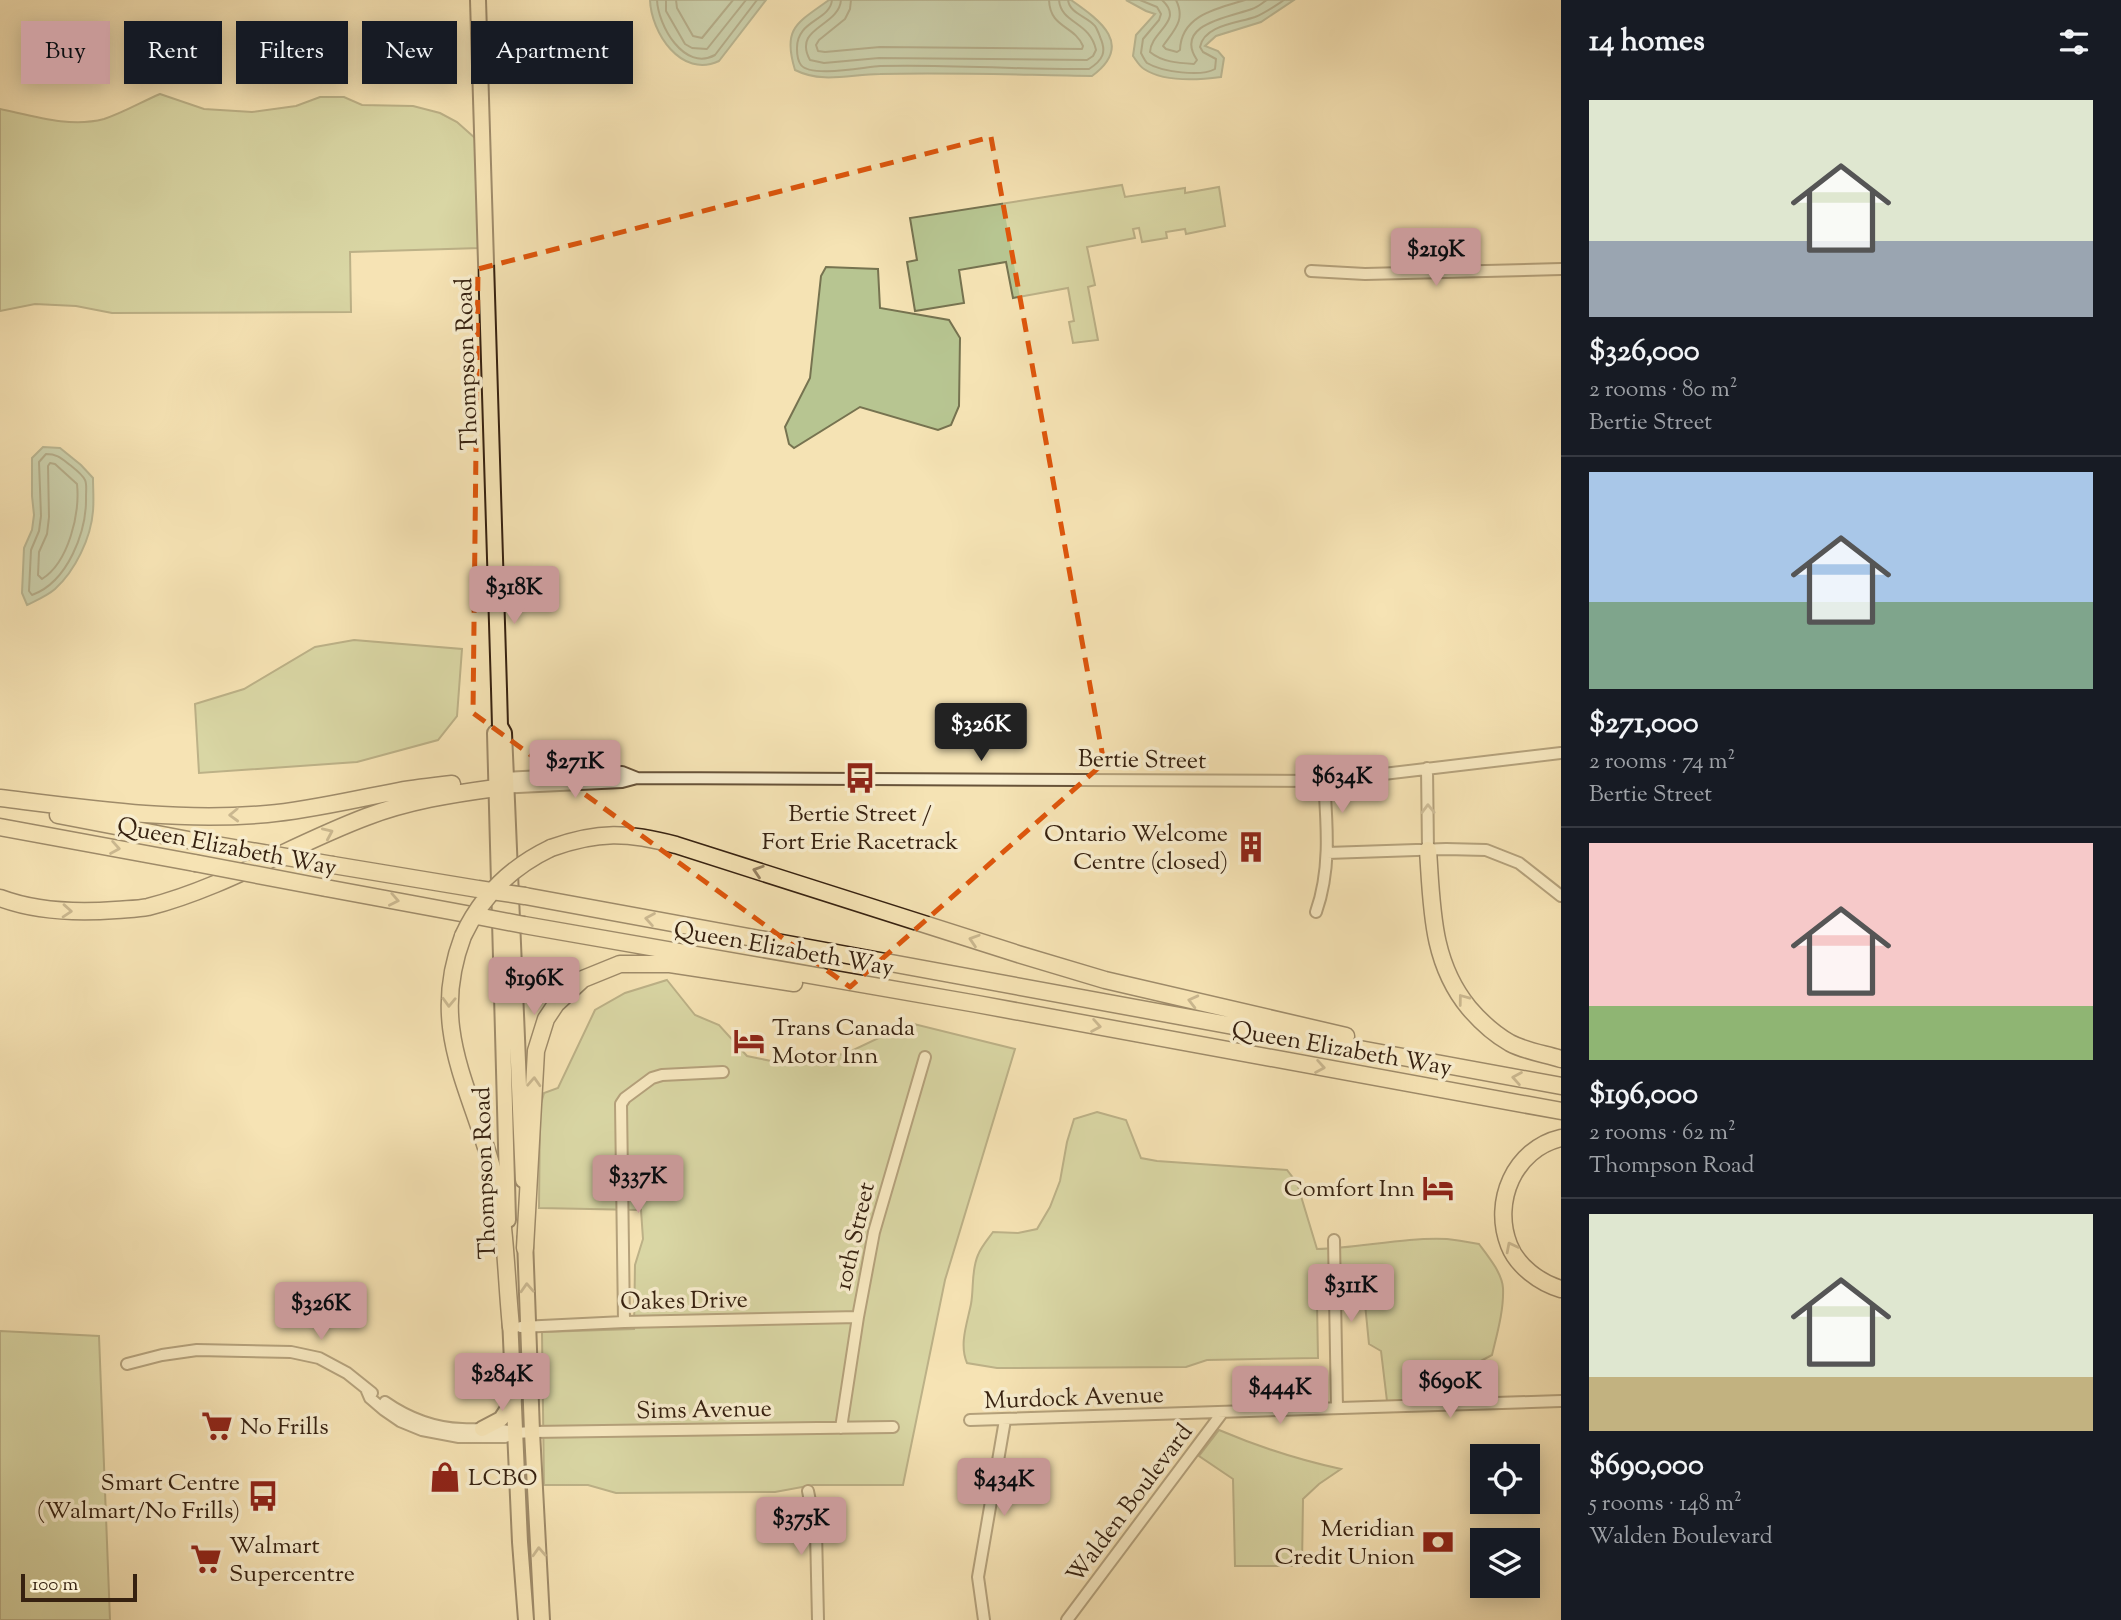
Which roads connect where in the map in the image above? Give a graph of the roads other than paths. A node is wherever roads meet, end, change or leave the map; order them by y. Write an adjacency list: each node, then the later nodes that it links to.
1 (478, 0): 7 (main road, Thompson Road)
2 (1561, 269): 3 (street)
3 (1311, 271)
4 (1561, 753): 5 (street, Bertie Street)
5 (1427, 768): 6 (street, Bertie Street); 10 (street, one-way to 5)
6 (1324, 781): 7 (street, Bertie Street); 11 (street)
7 (501, 783): 8 (highway, one-way to 8); 13 (highway, one-way to 7); 24 (main road, Thompson Road); 28 (main road, Thompson Road)
8 (0, 801): 18 (highway, Queen Elizabeth Way, one-way to 8, bridge)
9 (0, 827): 15 (highway, Queen Elizabeth Way, one-way to 15, bridge)
10 (1428, 850): 11 (street); 12 (street); 17 (highway, one-way to 10)
11 (1327, 853): 14 (street)
12 (1561, 896)
13 (0, 898)
14 (1316, 912)
15 (977, 1004): 21 (highway, Queen Elizabeth Way, one-way to 21); 24 (highway, one-way to 15)
16 (925, 1057): 26 (street, 10th Street)
17 (1561, 1059)
18 (1474, 1070): 20 (highway, Queen Elizabeth Way, one-way to 18); 28 (highway, one-way to 28, bridge)
19 (723, 1072): 27 (street)
20 (1561, 1086)
21 (1561, 1111)
22 (1561, 1138): 25 (highway, one-way to 22)
23 (1334, 1240): 34 (street)
24 (525, 1248): 29 (main road, Thompson Road, one-way to 24)
25 (1561, 1289)
26 (858, 1317): 27 (street, Oakes Drive); 39 (street, 10th Street)
27 (624, 1322): 29 (street, Oakes Drive)
28 (511, 1327): 29 (street, Oakes Drive); 32 (main road, Thompson Road)
29 (529, 1327): 41 (main road, Thompson Road)
30 (128, 1364): 31 (street, Sims Avenue)
31 (367, 1391): 40 (street, Sims Avenue); 42 (street, Sims Avenue)
32 (514, 1399): 40 (main road); 42 (main road, Thompson Road)
33 (1561, 1401): 34 (street, Walden Boulevard)
34 (1337, 1408): 35 (street, Walden Boulevard)
35 (1222, 1413): 37 (street, Murdock Avenue); 50 (street, Walden Boulevard)
36 (970, 1420): 37 (street, Murdock Avenue)
37 (1005, 1420): 49 (street)
38 (892, 1427): 39 (street, Sims Avenue)
39 (841, 1428): 41 (street, Sims Avenue)
40 (482, 1429): 42 (street, Sims Avenue)
41 (532, 1432): 42 (street, Sims Avenue); 47 (main road, Thompson Road, one-way to 41)
42 (516, 1433): 44 (main road, Thompson Road)
43 (808, 1491): 48 (street)
44 (520, 1542): 45 (main road); 46 (main road, Thompson Road)
45 (520, 1620)
46 (526, 1620)
47 (542, 1620)
48 (817, 1620)
49 (984, 1620)
50 (1068, 1620)

